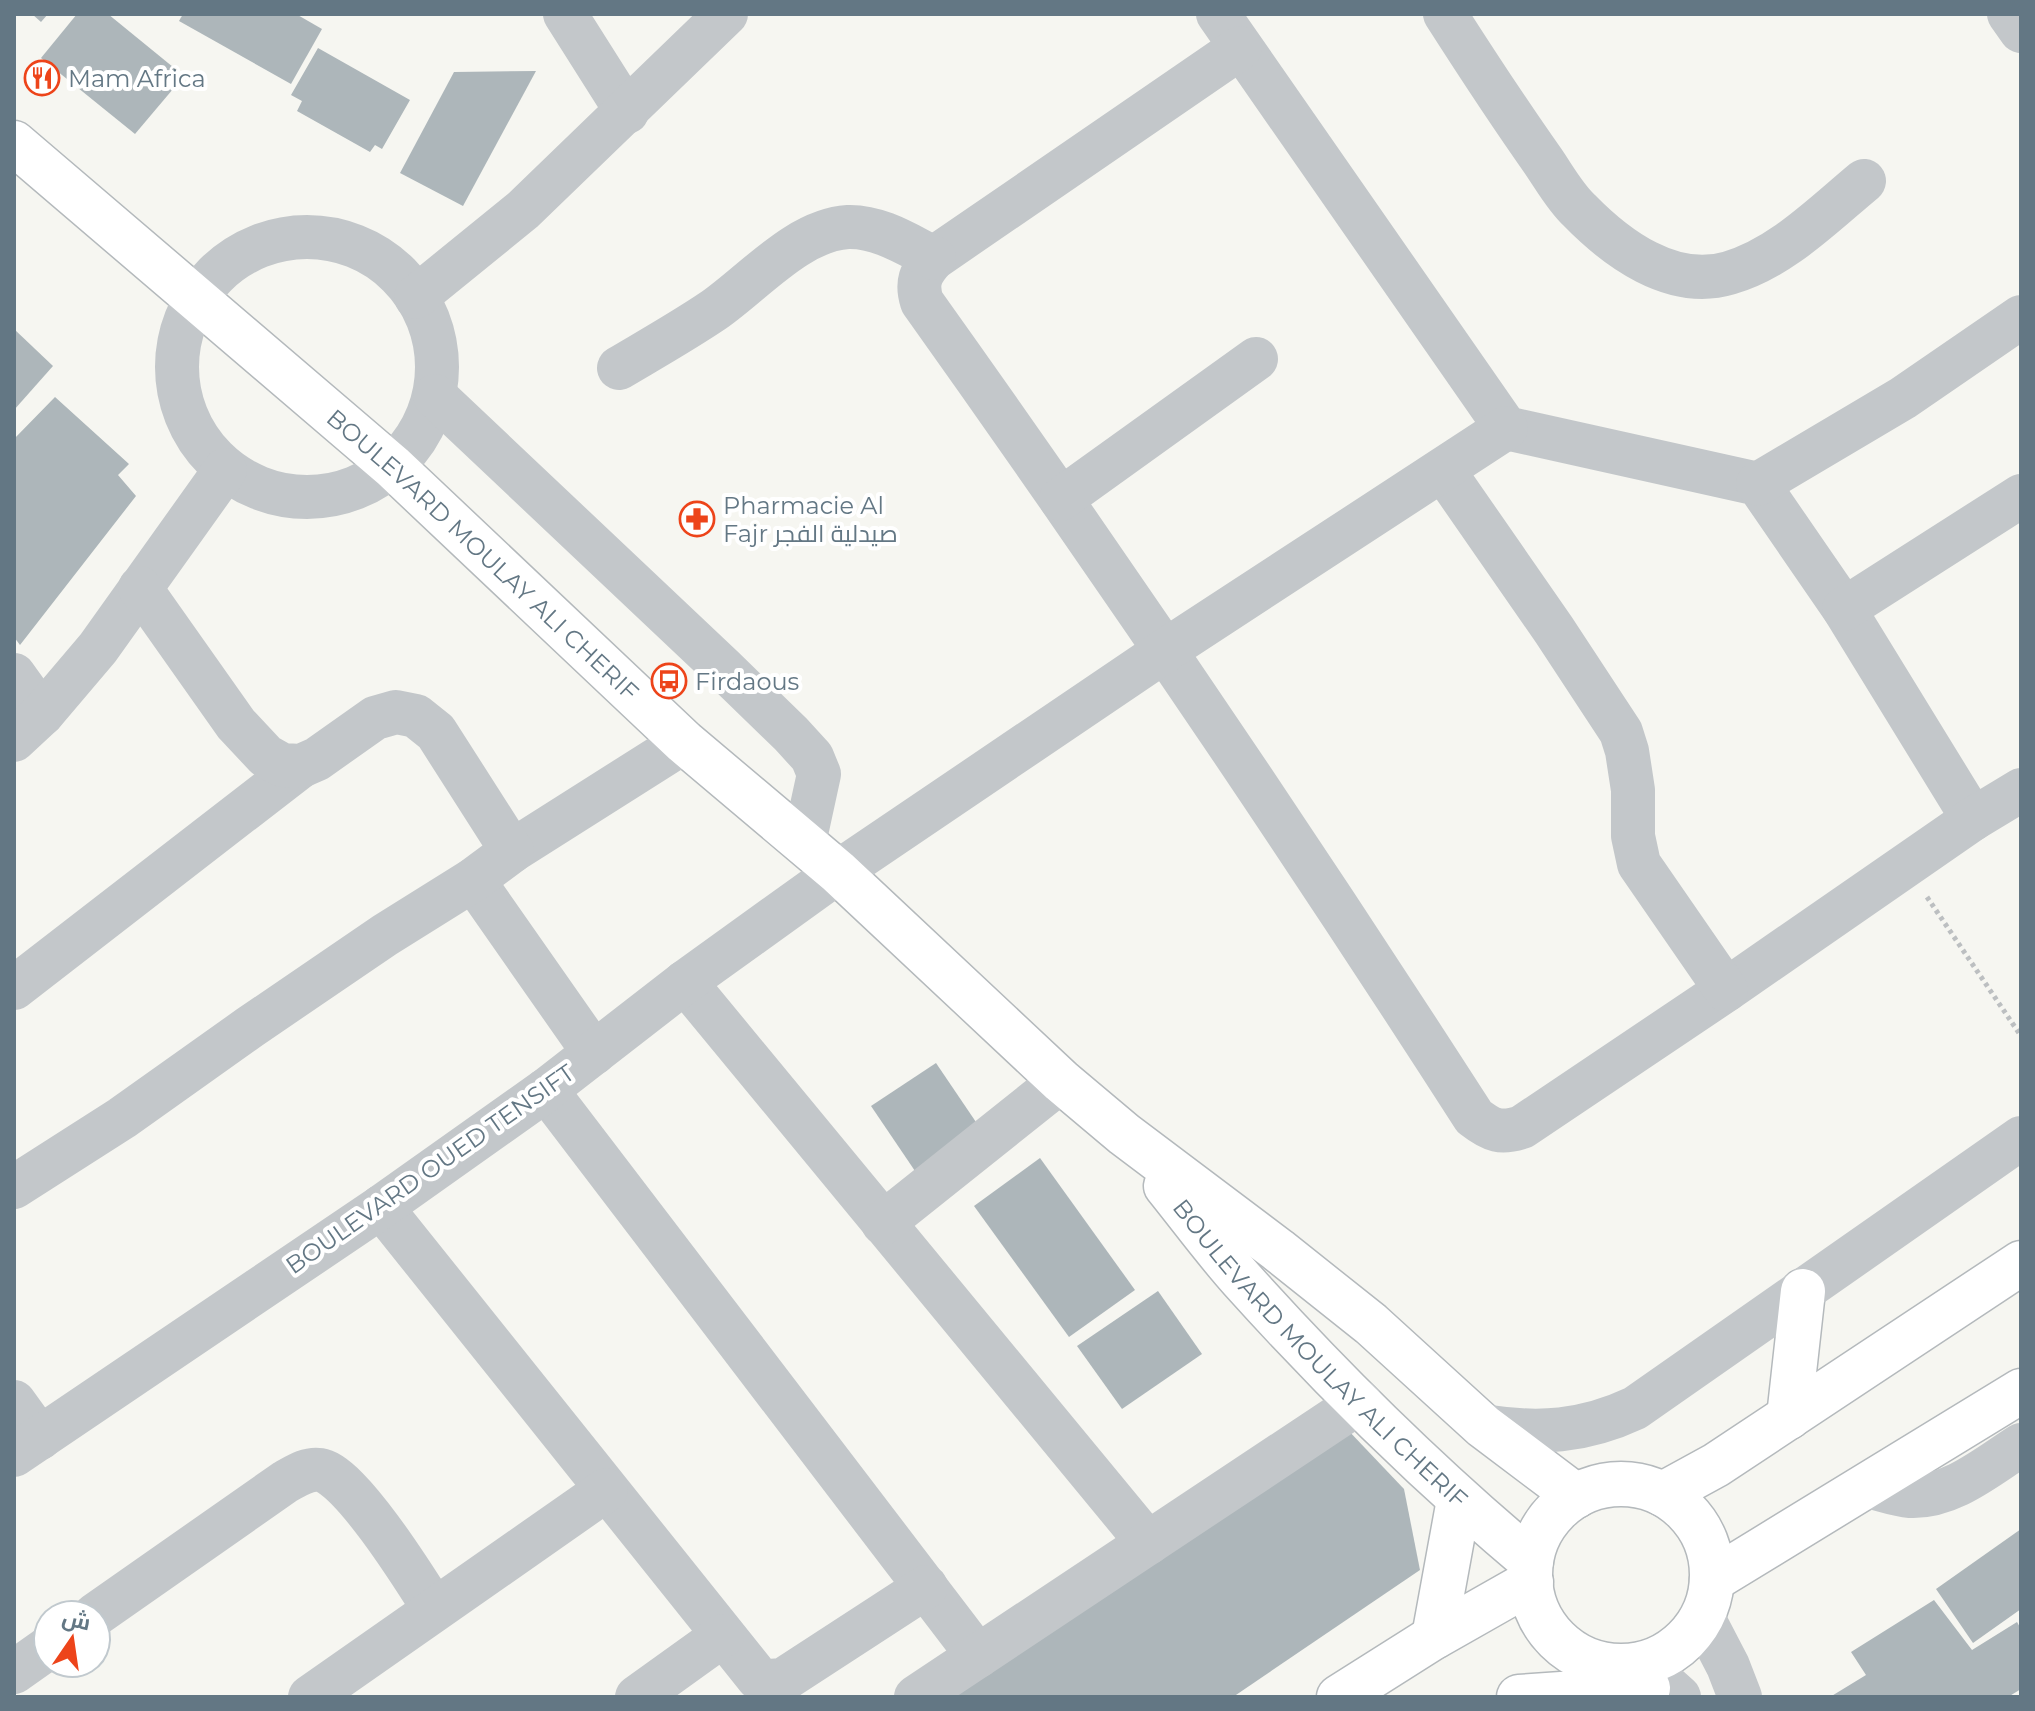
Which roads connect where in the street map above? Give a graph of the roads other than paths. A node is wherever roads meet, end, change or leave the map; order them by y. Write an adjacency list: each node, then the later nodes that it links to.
1 (565, 14): 7 (street)
2 (726, 14): 7 (street)
3 (1445, 14): 9 (street)
4 (2009, 14): 6 (street)
5 (1229, 31): 10 (street); 17 (street)
6 (2021, 31)
7 (627, 112): 11 (street)
8 (14, 143): 12 (main road, BOULEVARD MOULAY ALI CHERIF)
9 (1864, 181)
10 (934, 258): 15 (street); 23 (street)
11 (416, 297): 12 (street); 16 (street)
12 (195, 300): 18 (main road, BOULEVARD MOULAY ALI CHERIF); 19 (street)
13 (2021, 317): 21 (street)
14 (1256, 359): 23 (street)
15 (619, 368)
16 (435, 396): 18 (street); 33 (street)
17 (1506, 428): 20 (street, BOULEVARD OUED TENSIFT); 21 (street)
18 (393, 467): 19 (street); 29 (main road, BOULEVARD MOULAY ALI CHERIF)
19 (225, 470): 24 (street)
20 (1443, 470): 26 (street, BOULEVARD OUED TENSIFT); 39 (street)
21 (1758, 484): 25 (street)
22 (2021, 496): 25 (street)
23 (1061, 499): 26 (street)
24 (140, 588): 28 (street); 30 (street)
25 (1844, 609): 32 (street)
26 (1166, 650): 35 (street, BOULEVARD OUED TENSIFT); 39 (street)
27 (14, 675): 28 (street)
28 (28, 727)
29 (684, 742): 33 (main road, BOULEVARD MOULAY ALI CHERIF); 34 (street)
30 (301, 766): 34 (street); 38 (street)
31 (2021, 790): 32 (street)
32 (1973, 819): 39 (street)
33 (804, 843): 35 (main road, BOULEVARD MOULAY ALI CHERIF)
34 (512, 851): 36 (street)
35 (838, 872): 37 (street, BOULEVARD OUED TENSIFT); 41 (main road, BOULEVARD MOULAY ALI CHERIF)
36 (473, 880): 40 (street); 45 (street)
37 (685, 982): 40 (street, BOULEVARD OUED TENSIFT); 47 (street)
38 (14, 988)
39 (1726, 990)
40 (594, 1053): 42 (street, BOULEVARD OUED TENSIFT)
41 (1061, 1081): 43 (main road, BOULEVARD MOULAY ALI CHERIF); 47 (street)
42 (546, 1090): 46 (street, BOULEVARD OUED TENSIFT); 64 (street)
43 (1124, 1134): 52 (main road, BOULEVARD MOULAY ALI CHERIF); 54 (main road, BOULEVARD MOULAY ALI CHERIF)
44 (2021, 1138): 49 (street)
45 (14, 1187)
46 (381, 1207): 56 (street, BOULEVARD OUED TENSIFT); 58 (street)
47 (883, 1223): 62 (street)
48 (2021, 1263): 53 (main road)
49 (1803, 1291): 53 (main road); 54 (street)
50 (2021, 1391): 57 (main road)
51 (14, 1402): 56 (street)
52 (1360, 1402): 61 (main road, BOULEVARD MOULAY ALI CHERIF); 62 (street)
53 (1789, 1417): 59 (main road)
54 (1483, 1426): 60 (main road, BOULEVARD MOULAY ALI CHERIF)
55 (2021, 1445): 57 (street)
56 (27, 1446)
57 (1867, 1486): 65 (main road)
58 (606, 1490): 67 (street); 68 (street)
59 (1663, 1494): 60 (main road); 65 (main road)
60 (1576, 1496): 63 (main road)
61 (1459, 1500): 63 (main road, BOULEVARD MOULAY ALI CHERIF); 69 (main road)
62 (1148, 1543): 70 (street)
63 (1531, 1571): 69 (main road); 72 (main road)
64 (926, 1587): 68 (street); 70 (street)
65 (1707, 1598): 74 (main road); 81 (street)
66 (112, 1603): 67 (street)
67 (434, 1609): 75 (street)
68 (722, 1636): 76 (street)
69 (1434, 1637): 78 (main road)
70 (978, 1656): 77 (street)
71 (32, 1659): 73 (street)
72 (1590, 1661): 74 (main road); 79 (main road)
73 (14, 1672)
74 (1662, 1683): 80 (main road)
75 (310, 1697)
76 (637, 1697)
77 (916, 1697)
78 (1339, 1697)
79 (1502, 1697)
80 (1519, 1697)
81 (1740, 1697)

